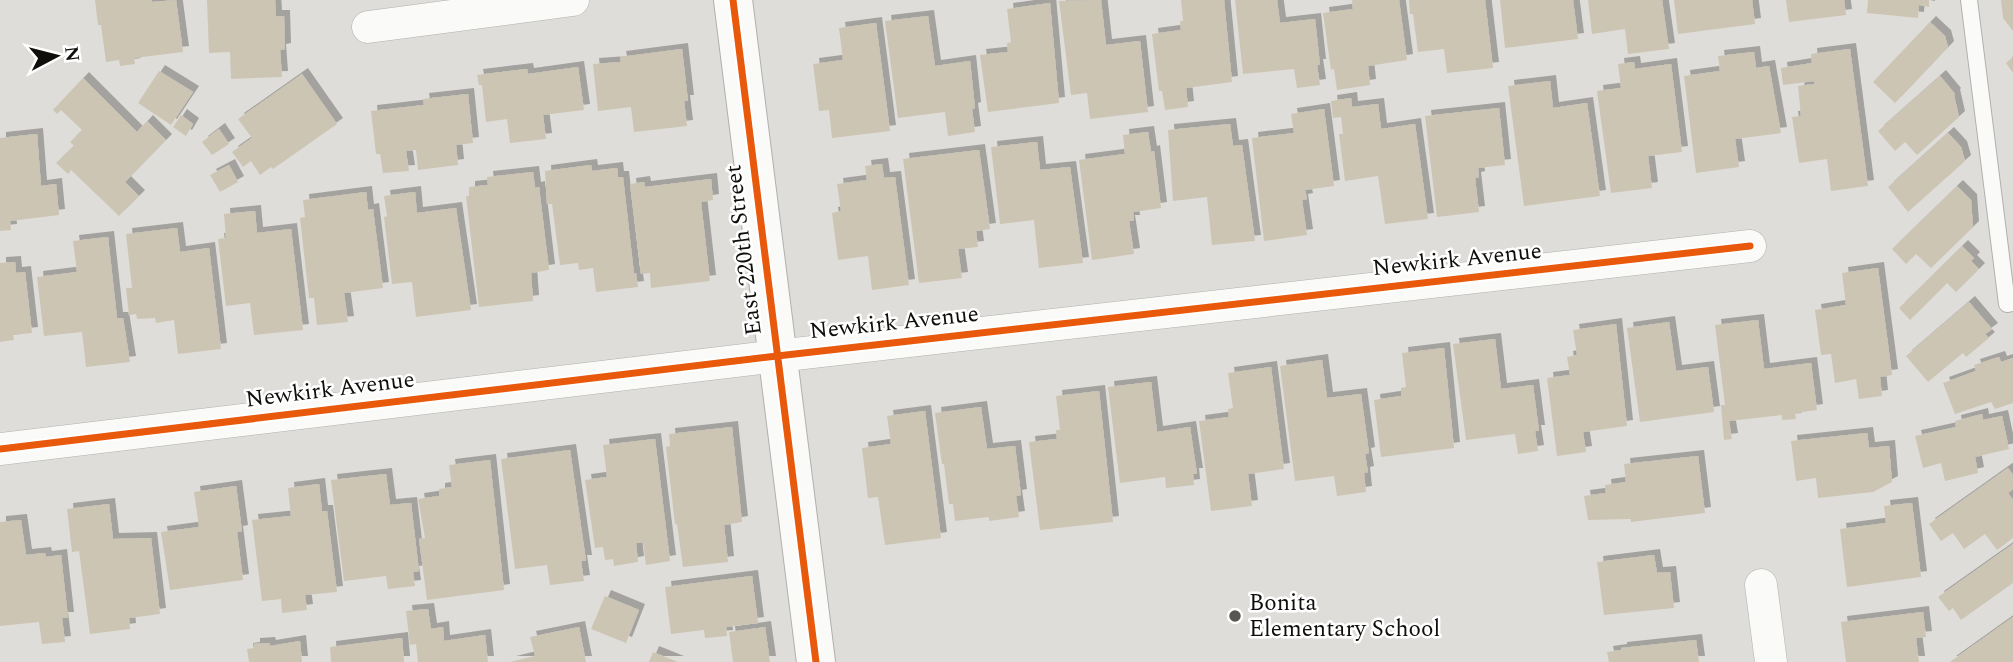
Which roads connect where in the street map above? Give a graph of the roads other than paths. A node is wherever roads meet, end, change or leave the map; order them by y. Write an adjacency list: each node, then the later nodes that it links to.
1 (573, 0): 4 (street)
2 (733, 0): 7 (street, East 220th Street)
3 (1969, 0): 6 (lane)
4 (368, 27)
5 (1750, 246): 7 (street, Newkirk Avenue)
6 (2013, 303)
7 (777, 356): 8 (street, Newkirk Avenue); 10 (street, East 220th Street)
8 (0, 449)
9 (1761, 585): 11 (street)
10 (816, 662)
11 (1771, 662)

